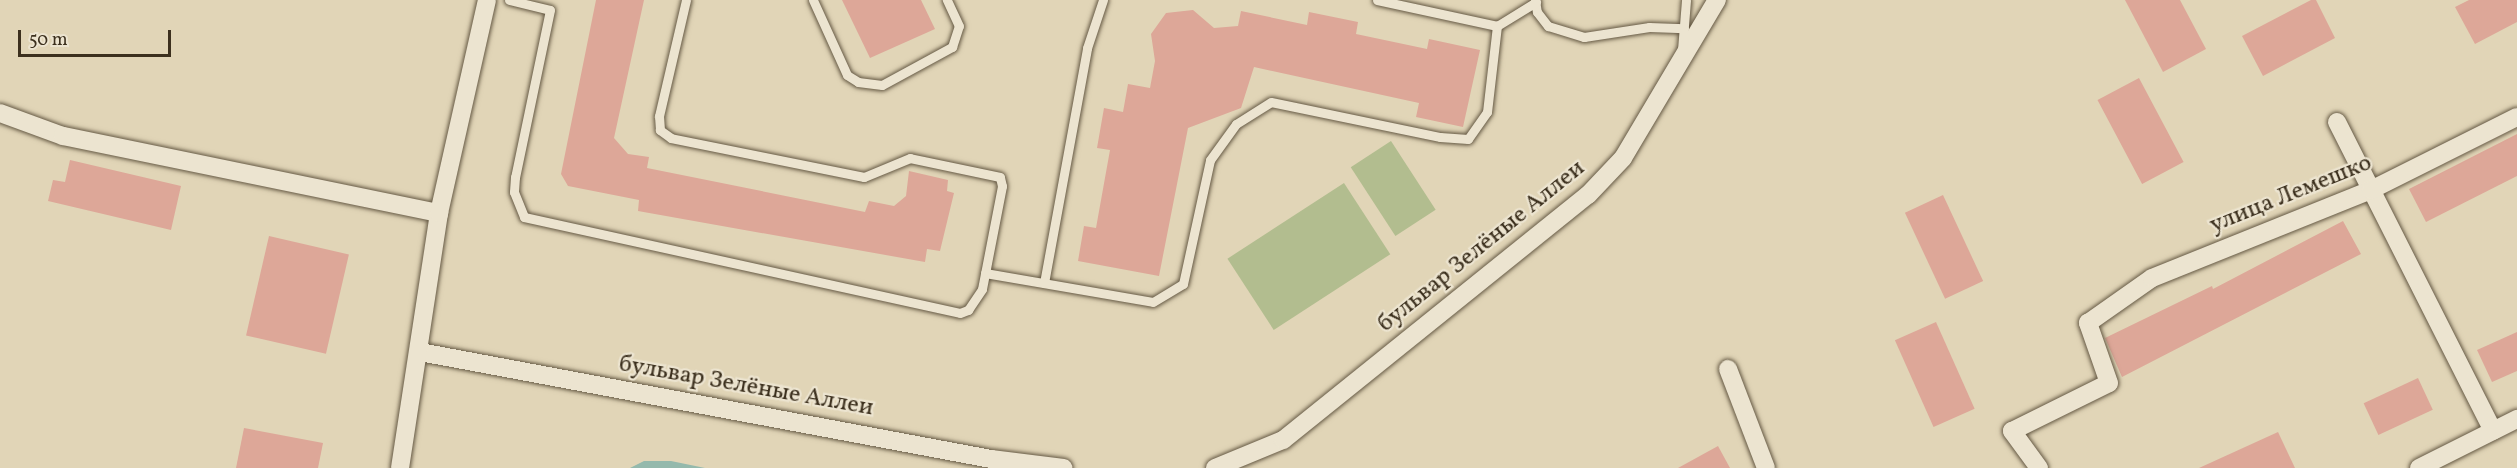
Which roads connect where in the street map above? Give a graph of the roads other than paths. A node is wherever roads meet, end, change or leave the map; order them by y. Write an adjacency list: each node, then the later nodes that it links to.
1 (487, 0): 20 (street)
2 (509, 0): 12 (lane)
3 (552, 0): 12 (lane)
4 (686, 0): 21 (lane)
5 (813, 0): 6 (lane)
6 (947, 0)
7 (1103, 0): 22 (lane)
8 (1377, 0): 13 (lane)
9 (1686, 0): 14 (lane)
10 (1718, 0): 15 (street, бульвар Зелёные Аллеи)
11 (1535, 1): 13 (lane); 14 (lane)
12 (550, 10): 21 (lane)
13 (1497, 26): 22 (lane)
14 (1684, 28): 15 (lane)
15 (1680, 68): 29 (street, бульвар Зелёные Аллеи)
16 (0, 113): 20 (street)
17 (2517, 117): 19 (street, улица Лемешко)
18 (2337, 122): 19 (street)
19 (2371, 190): 26 (street); 31 (street, улица Лемешко)
20 (439, 213): 23 (street)
21 (986, 273): 22 (lane)
22 (1044, 283)
23 (420, 352): 27 (street); 28 (street, бульвар Зелёные Аллеи)
24 (1728, 369): 30 (street)
25 (2517, 419): 26 (street)
26 (2493, 431): 32 (street)
27 (400, 468)
28 (1063, 468)
29 (1215, 468)
30 (1766, 468)
31 (2038, 468)
32 (2419, 468)

